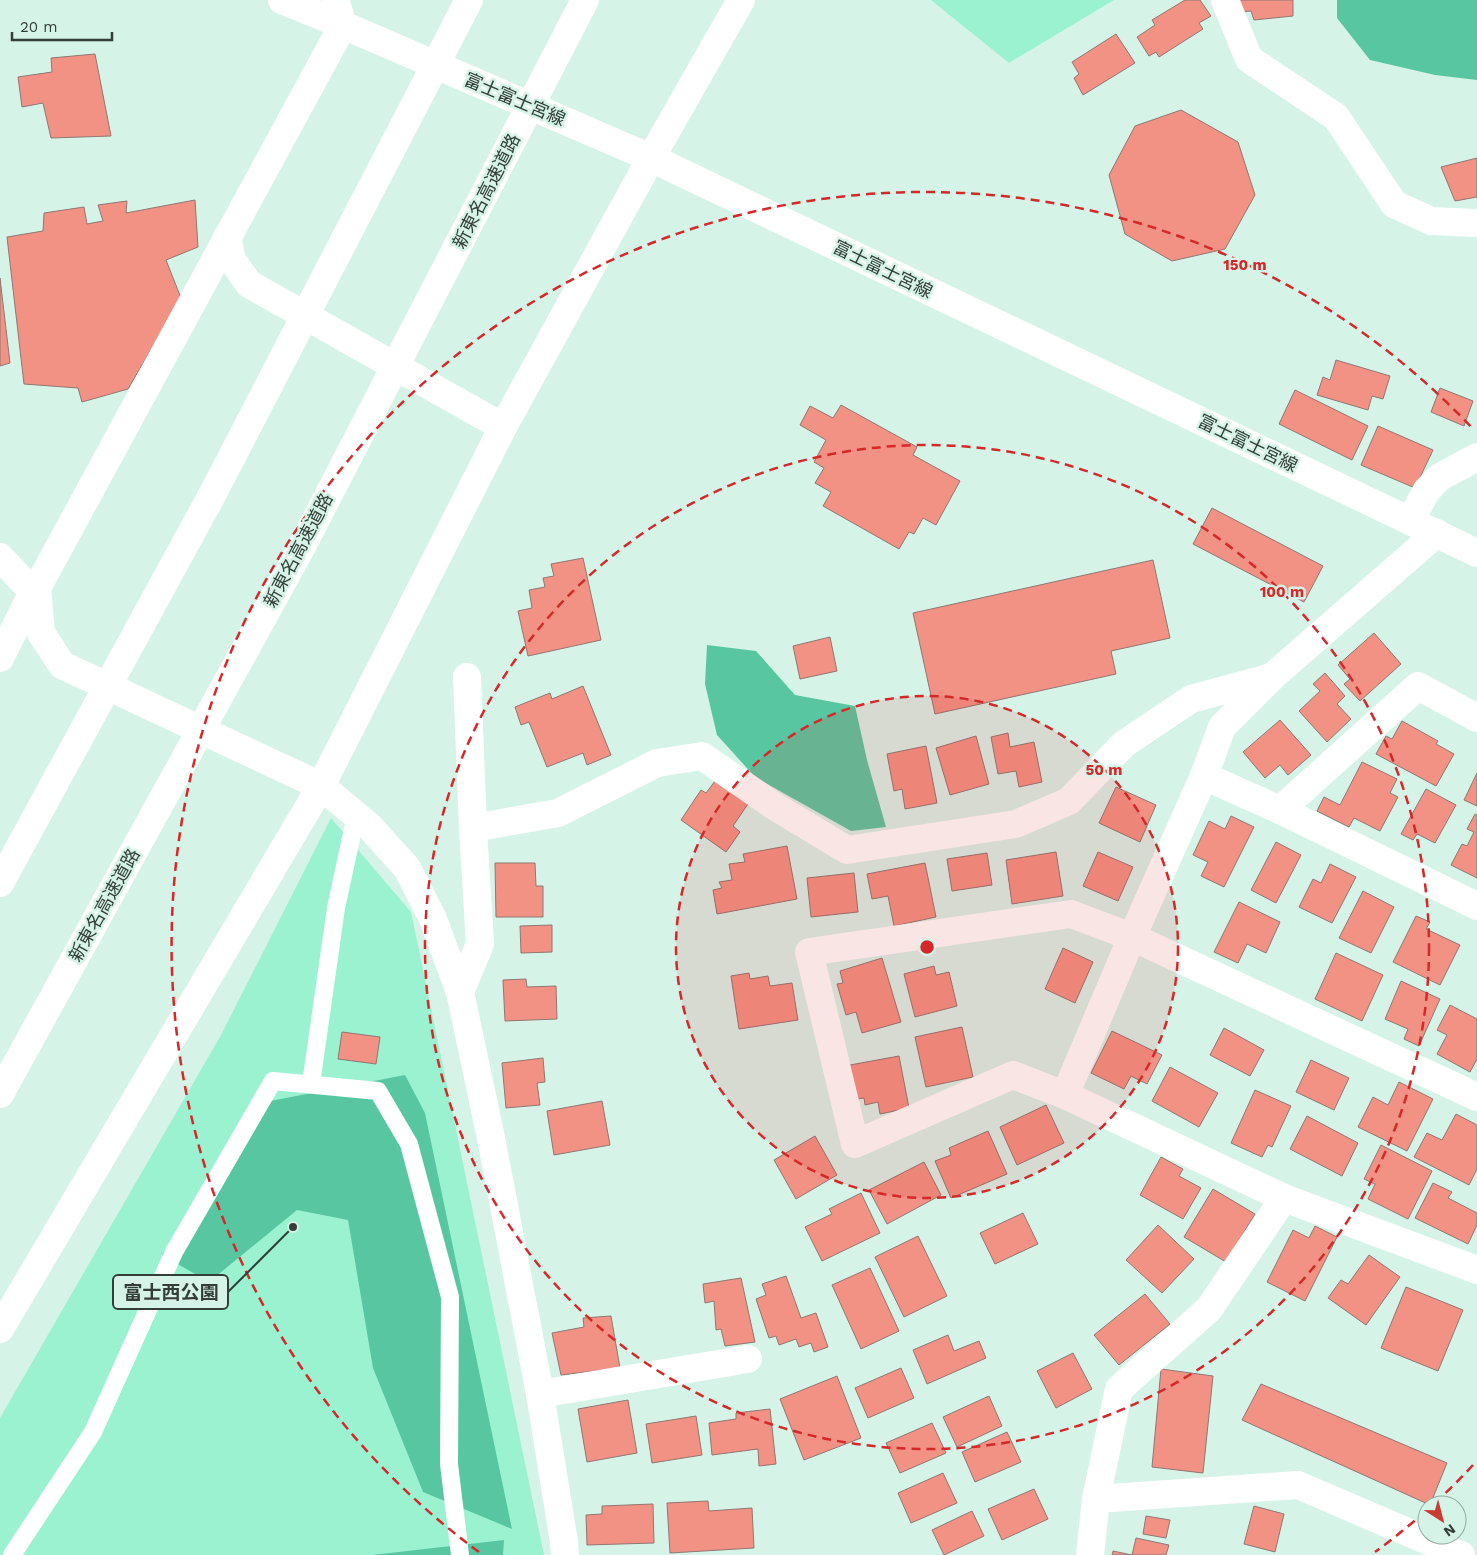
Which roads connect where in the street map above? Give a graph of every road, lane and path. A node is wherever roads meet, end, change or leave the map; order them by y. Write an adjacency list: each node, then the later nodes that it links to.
1 (282, 0): 6 (main road, 富士富士宮線)
2 (470, 0): 26 (main road)
3 (585, 0): 31 (main road, 新東名高速道路)
4 (741, 0): 7 (main road)
5 (1225, 0): 8 (main road)
6 (339, 12): 7 (main road, 富士富士宮線); 9 (main road)
7 (651, 158): 10 (main road); 12 (main road, 富士富士宮線)
8 (1477, 223)
9 (228, 237): 10 (main road); 16 (main road)
10 (504, 427): 22 (main road)
11 (1477, 457): 12 (main road)
12 (1410, 520): 13 (main road, 富士富士宮線)
13 (1437, 533): 14 (main road, 富士富士宮線); 18 (main road)
14 (1477, 553)
15 (0, 557): 16 (main road)
16 (35, 590): 17 (main road); 22 (main road)
17 (0, 658)
18 (1273, 676): 21 (main road); 25 (main road)
19 (467, 677): 25 (main road)
20 (1477, 718): 23 (main road)
21 (1204, 776): 23 (main road); 28 (main road)
22 (321, 786): 24 (main road); 36 (main road)
23 (1280, 810): 27 (main road)
24 (356, 815): 29 (main road); 30 (lane)
25 (473, 828): 29 (main road)
26 (0, 883)
27 (1477, 906)
28 (1132, 937): 32 (main road); 32 (main road); 33 (main road)
29 (460, 992): 38 (main road)
30 (311, 1084): 40 (lane); 41 (lane)
31 (0, 1094)
32 (1066, 1095): 34 (main road)
33 (1477, 1097)
34 (1284, 1198): 35 (main road); 39 (main road)
35 (1477, 1270)
36 (0, 1329)
37 (748, 1359): 38 (main road)
38 (540, 1394): 42 (main road)
39 (1096, 1498): 43 (main road); 44 (main road)
40 (12, 1555)
41 (460, 1555)
42 (564, 1555)
43 (1090, 1555)
44 (1461, 1555)

